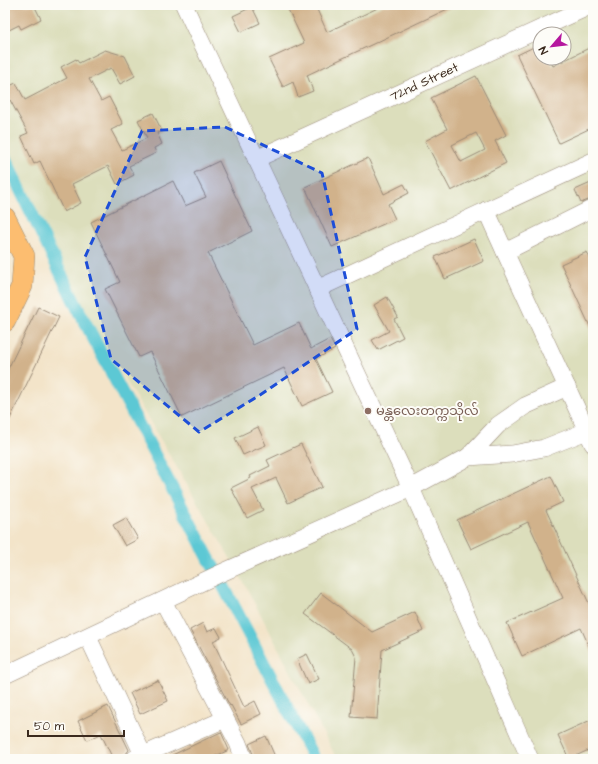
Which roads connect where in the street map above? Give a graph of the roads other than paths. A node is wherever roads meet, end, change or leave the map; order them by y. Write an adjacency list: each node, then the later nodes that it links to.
1 (184, 5): 3 (street)
2 (592, 5): 3 (street, 72nd Street)
3 (256, 159): 9 (street)
4 (593, 161): 6 (street)
5 (593, 208): 8 (street)
6 (486, 210): 8 (street); 9 (street)
7 (5, 218): 10 (main road)
8 (506, 252): 11 (street)
9 (317, 289): 14 (street)
10 (5, 321)
11 (567, 387): 12 (street); 13 (street)
12 (590, 438): 13 (street)
13 (468, 457): 14 (street)
14 (411, 488): 15 (street); 21 (street)
15 (163, 601): 16 (street); 18 (street)
16 (88, 637): 17 (street); 19 (street)
17 (5, 675)
18 (226, 719): 19 (street); 20 (street)
19 (140, 758)
20 (244, 759)
21 (530, 759)

